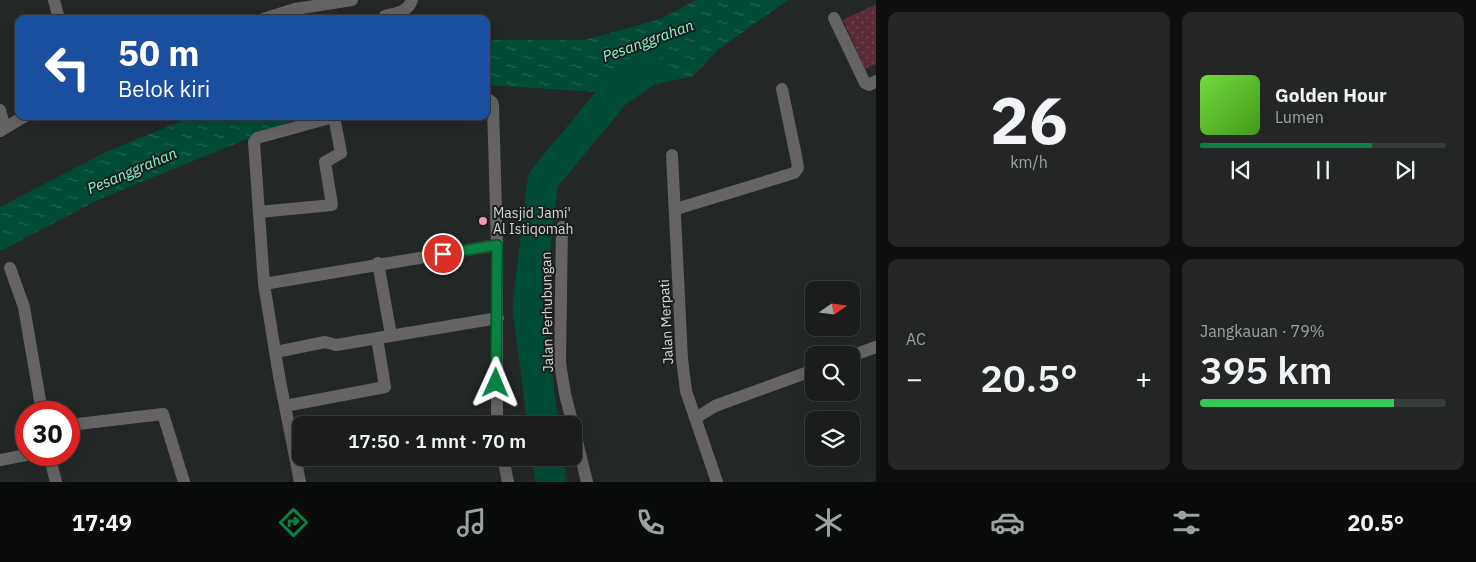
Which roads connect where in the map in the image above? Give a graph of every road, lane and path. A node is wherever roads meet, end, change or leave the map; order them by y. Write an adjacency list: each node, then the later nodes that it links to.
1 (54, 0): 5 (street)
2 (352, 0): 4 (street)
3 (412, 0): 7 (street)
4 (294, 4): 6 (street)
5 (58, 15)
6 (271, 15)
7 (392, 15)
8 (834, 18): 9 (street)
9 (876, 81)
10 (782, 89): 18 (street)
11 (490, 101): 21 (street)
12 (0, 110): 16 (street)
13 (18, 120): 16 (street)
14 (325, 120): 19 (street)
15 (336, 120): 19 (street)
16 (2, 129)
17 (672, 155): 18 (street, Jalan Merpati)
18 (676, 209): 36 (street, Jalan Merpati)
19 (259, 212): 24 (street)
20 (562, 227): 35 (street, Jalan Perhubungan)
21 (497, 245): 22 (street); 25 (street)
22 (378, 264): 24 (street); 26 (street)
23 (10, 268): 32 (street)
24 (264, 284): 29 (street)
25 (498, 318): 26 (street); 34 (street)
26 (391, 335): 27 (street)
27 (377, 338): 29 (street); 33 (street)
28 (876, 347): 30 (street)
29 (276, 352): 33 (street)
30 (860, 353)
31 (805, 373): 36 (street)
32 (40, 401)
33 (285, 406): 45 (street)
34 (497, 416)
35 (571, 416)
36 (696, 418): 48 (street, Jalan Merpati)
37 (80, 424): 44 (street)
38 (15, 457): 40 (street)
39 (582, 459): 47 (street)
40 (0, 460)
41 (52, 466): 43 (street)
42 (505, 466): 46 (street)
43 (56, 482)
44 (184, 482)
45 (300, 482)
46 (508, 482)
47 (588, 482)
48 (717, 482)

